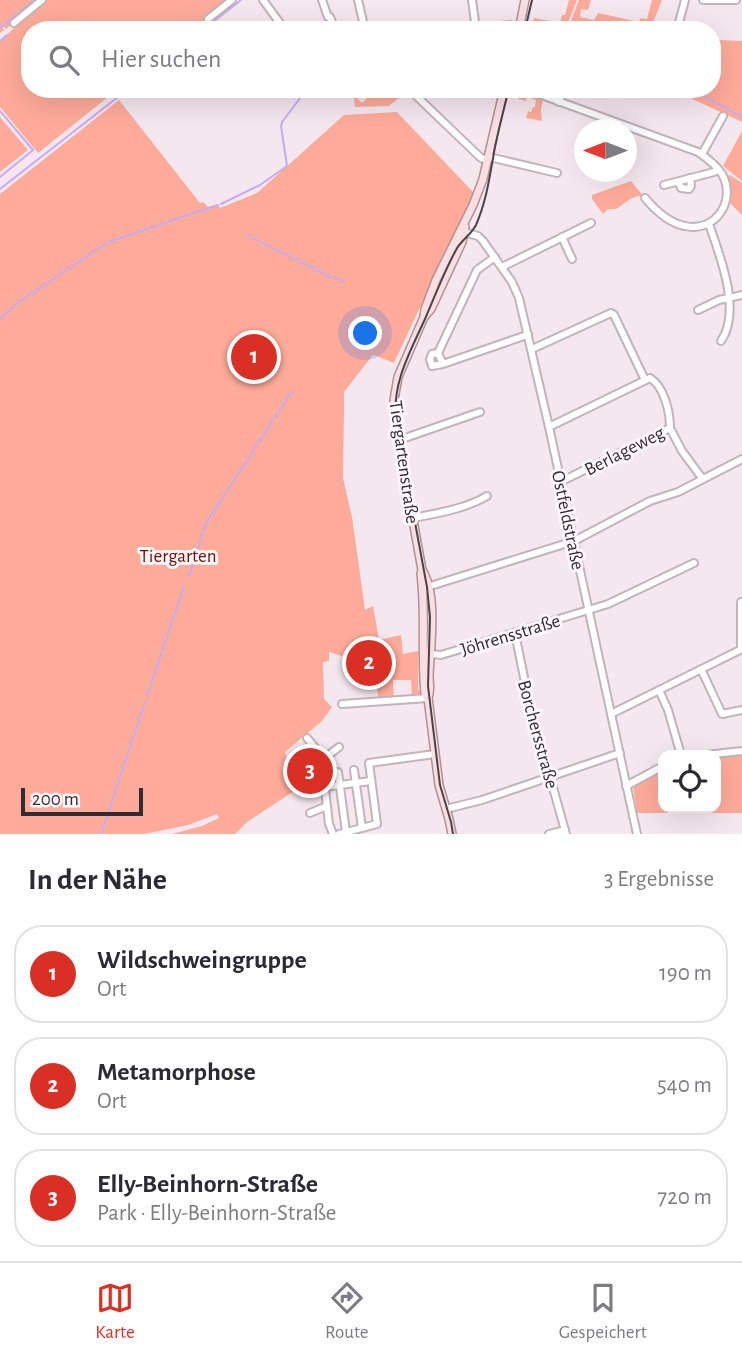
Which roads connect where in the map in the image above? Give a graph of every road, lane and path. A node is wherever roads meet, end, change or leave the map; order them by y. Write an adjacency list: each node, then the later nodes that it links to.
1 (42, 0): 19 (street)
2 (232, 0): 12 (street)
3 (262, 0): 13 (street)
4 (322, 0): 14 (street)
5 (358, 0): 15 (street)
6 (472, 0): 16 (street)
7 (525, 0): 17 (main road)
8 (685, 0): 18 (street)
9 (703, 0): 10 (street)
10 (715, 0): 11 (street)
11 (736, 0)
12 (208, 19)
13 (278, 21)
14 (332, 21)
15 (363, 21)
16 (475, 21)
17 (521, 21)
18 (679, 21)
19 (14, 23)
20 (418, 98): 27 (street)
21 (502, 98): 27 (main road, Tiergartenstraße)
22 (549, 98): 24 (street)
23 (560, 98): 24 (street)
24 (559, 102): 26 (street)
25 (723, 116): 26 (street)
26 (702, 155): 28 (street)
27 (488, 159): 29 (street); 34 (main road, Tiergartenstraße)
28 (718, 169): 30 (street); 33 (street)
29 (557, 173)
30 (664, 185)
31 (645, 198): 33 (street)
32 (592, 223): 35 (street)
33 (709, 224): 40 (street)
34 (462, 232): 36 (street, Ostfeldstraße); 51 (main road, Tiergartenstraße)
35 (562, 237): 37 (street); 38 (street)
36 (495, 257): 38 (street, Ostfeldstraße); 45 (street)
37 (572, 259)
38 (502, 267): 42 (street, Ostfeldstraße)
39 (742, 295): 40 (street)
40 (731, 297): 41 (street); 43 (street)
41 (698, 310)
42 (528, 334): 44 (street, Ostfeldstraße); 46 (street)
43 (721, 341)
44 (531, 349): 47 (street); 49 (street, Ostfeldstraße)
45 (438, 353): 46 (street); 46 (street)
46 (443, 364)
47 (645, 380): 49 (street); 50 (street, Berlageweg)
48 (480, 412): 51 (street)
49 (549, 426): 55 (street, Ostfeldstraße)
50 (670, 428): 54 (street); 55 (street, Berlageweg)
51 (399, 440): 57 (main road, Tiergartenstraße)
52 (741, 459): 53 (street); 54 (street)
53 (742, 471)
54 (702, 478): 58 (street)
55 (561, 482): 58 (street, Ostfeldstraße)
56 (487, 496): 57 (street)
57 (413, 518): 60 (main road, Tiergartenstraße)
58 (574, 541): 60 (street); 62 (street, Ostfeldstraße)
59 (694, 563): 62 (street, Jöhrensstraße)
60 (425, 587): 65 (main road, Tiergartenstraße); 68 (main road, Tiergartenstraße)
61 (741, 602): 64 (street)
62 (589, 611): 63 (street, Jöhrensstraße); 71 (street, Ostfeldstraße)
63 (515, 633): 65 (street, Jöhrensstraße); 83 (street, Borchersstraße)
64 (741, 649): 66 (street)
65 (431, 654): 68 (main road, Tiergartenstraße)
66 (701, 669): 67 (street); 70 (street)
67 (659, 690): 71 (street); 74 (street)
68 (428, 698): 69 (street); 78 (main road, Tiergartenstraße)
69 (342, 704)
70 (742, 710)
71 (611, 714): 76 (street, Ostfeldstraße)
72 (307, 738): 79 (street)
73 (339, 747): 79 (street)
74 (680, 750)
75 (742, 751): 77 (street)
76 (620, 753): 83 (street); 87 (street, Ostfeldstraße)
77 (721, 753)
78 (435, 754): 84 (street); 90 (main road, Tiergartenstraße)
79 (321, 761): 88 (street)
80 (658, 769): 87 (street)
81 (354, 770): 85 (street)
82 (338, 772): 86 (street)
83 (550, 777): 90 (street); 93 (street, Borchersstraße)
84 (371, 781): 85 (street); 92 (street)
85 (355, 783): 86 (street); 92 (street)
86 (339, 785): 88 (street); 94 (street)
87 (626, 786): 98 (street, Ostfeldstraße)
88 (324, 787): 89 (street)
89 (327, 806): 91 (street); 95 (street)
90 (446, 809): 96 (main road, Tiergartenstraße)
91 (310, 813)
92 (362, 828): 94 (street)
93 (565, 832): 97 (street)
94 (342, 833)
95 (333, 834)
96 (452, 834)
97 (550, 834)
98 (637, 834)

